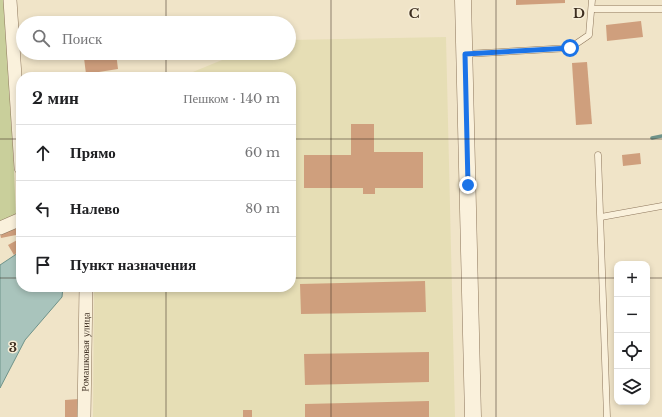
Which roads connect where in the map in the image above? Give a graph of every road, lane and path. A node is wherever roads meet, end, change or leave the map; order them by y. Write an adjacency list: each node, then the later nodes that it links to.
1 (10, 0): 7 (street)
2 (463, 0): 6 (street)
3 (592, 0): 4 (lane)
4 (593, 9): 5 (lane); 6 (lane)
5 (662, 9)
6 (465, 54): 15 (street)
7 (16, 92)
8 (598, 155): 10 (lane)
9 (662, 206): 10 (lane)
10 (601, 217): 16 (lane)
11 (16, 221): 12 (street)
12 (0, 228)
13 (86, 292): 14 (street, Ромашковая улица)
14 (84, 417)
15 (473, 417)
16 (607, 417)

